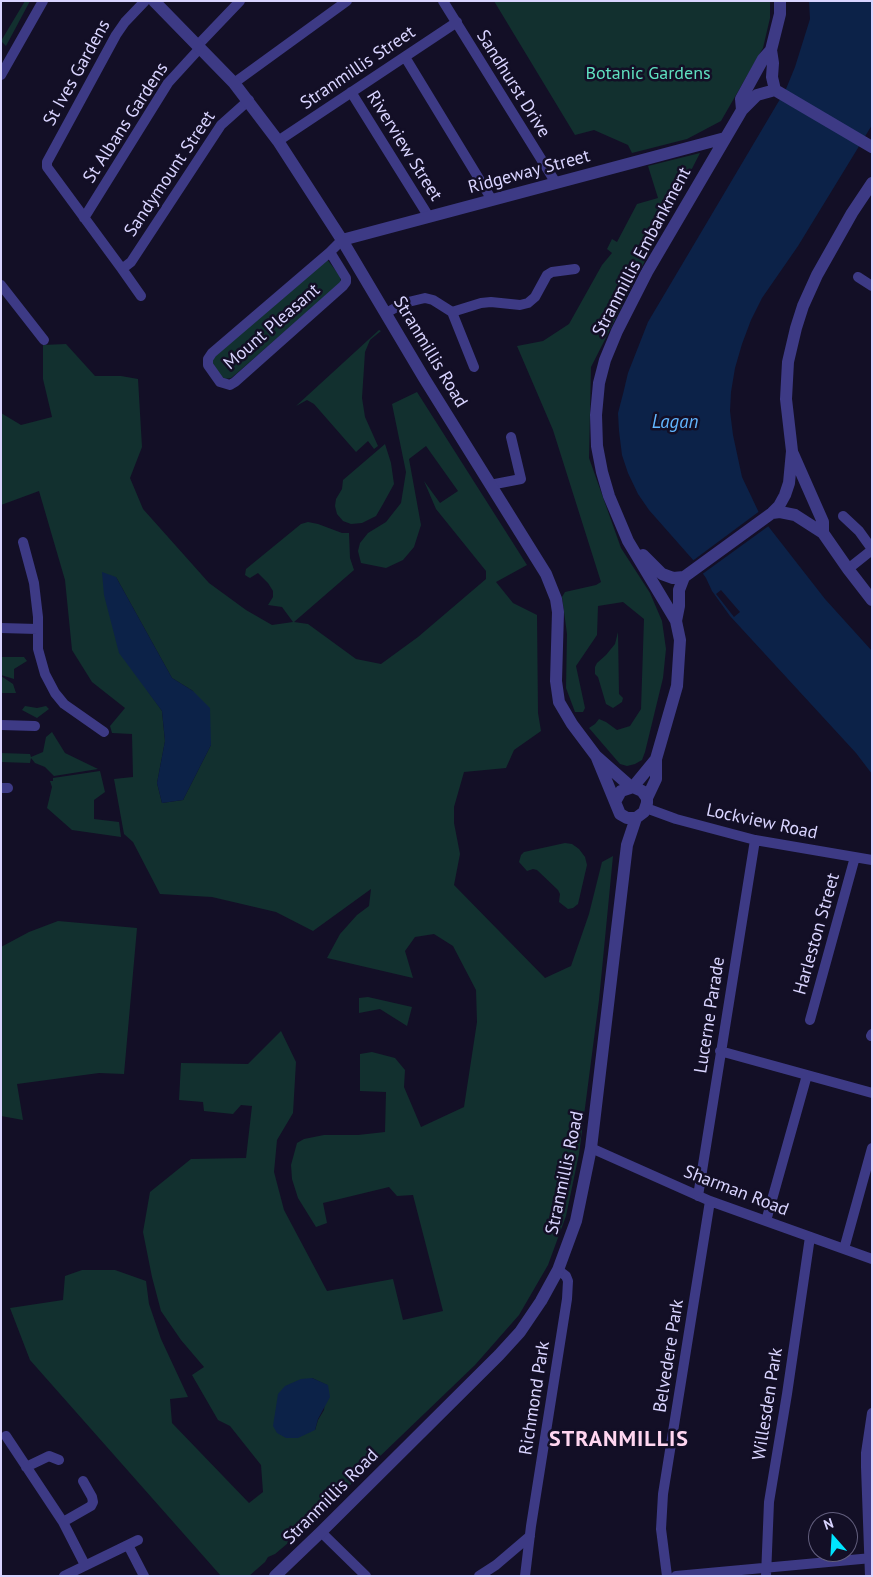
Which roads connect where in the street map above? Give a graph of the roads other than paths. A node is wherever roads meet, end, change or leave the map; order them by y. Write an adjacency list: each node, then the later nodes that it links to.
1 (43, 1): 12 (street)
2 (145, 1): 21 (street, St Ives Gardens)
3 (154, 1): 9 (street, Stranmillis Road)
4 (240, 1): 9 (street, St Albans Gardens)
5 (347, 1): 13 (street)
6 (443, 1): 8 (street, Sandhurst Drive)
7 (780, 1): 10 (street, Stranmillis Embankment)
8 (456, 22): 11 (street, Stranmillis Street); 22 (street, Sandhurst Drive)
9 (198, 47): 13 (street, Stranmillis Road); 26 (street, St Albans Gardens)
10 (770, 50): 14 (street, Stranmillis Embankment); 17 (street, Stranmillis Embankment)
11 (404, 57): 15 (street, Stranmillis Street); 24 (street)
12 (1, 74)
13 (234, 83): 16 (street, Stranmillis Road)
14 (778, 91): 17 (street, Stranmillis Embankment); 20 (street)
15 (351, 92): 19 (street, Stranmillis Street); 25 (street, Riverview Street)
16 (248, 100): 19 (street, Stranmillis Road); 29 (street, Sandymount Street)
17 (742, 110): 18 (street, Stranmillis Embankment)
18 (725, 138): 22 (street, Ridgeway Street); 45 (street, Stranmillis Embankment)
19 (278, 141): 27 (street, Stranmillis Road)
20 (870, 146)
21 (47, 167): 26 (street, Sandymount Street)
22 (556, 183): 24 (street, Ridgeway Street)
23 (872, 183): 40 (street)
24 (492, 200): 25 (street, Ridgeway Street)
25 (429, 217): 27 (street, Ridgeway Street)
26 (84, 218): 29 (street, Sandymount Street)
27 (342, 240): 28 (street, Mount Pleasant); 36 (street, Stranmillis Road)
28 (330, 252): 28 (street, Mount Pleasant)
29 (122, 269): 34 (street, Sandymount Street)
30 (574, 269): 35 (street)
31 (858, 277): 33 (street)
32 (1, 286): 37 (street)
33 (872, 286)
34 (142, 296)
35 (452, 312): 36 (street); 38 (street)
36 (386, 313): 41 (street, Stranmillis Road)
37 (44, 340)
38 (474, 368)
39 (511, 437): 41 (street)
40 (792, 451): 42 (street); 44 (street)
41 (490, 485): 57 (street, Stranmillis Road)
42 (770, 515): 44 (street); 49 (street)
43 (843, 516): 47 (street)
44 (823, 533): 48 (street)
45 (626, 534): 49 (street, Stranmillis Embankment); 51 (street, Stranmillis Embankment)
46 (23, 542): 53 (street)
47 (872, 549): 48 (street)
48 (848, 569): 50 (street)
49 (687, 575): 51 (street, Stranmillis Embankment)
50 (872, 600)
51 (676, 621): 58 (street, Stranmillis Embankment)
52 (1, 628): 53 (street)
53 (37, 629): 56 (street)
54 (1, 725): 55 (street)
55 (34, 726)
56 (104, 732)
57 (596, 756): 59 (street, Stranmillis Road); 60 (street, Stranmillis Road)
58 (656, 759): 59 (street, Stranmillis Embankment); 61 (street, Stranmillis Embankment)
59 (632, 787): 60 (street); 61 (street)
60 (616, 800): 62 (street)
61 (647, 803): 62 (street); 63 (street, Lockview Road)
62 (630, 817): 70 (street, Stranmillis Road)
63 (755, 840): 64 (street, Lockview Road); 67 (street, Lucerne Parade)
64 (855, 857): 65 (street, Lockview Road); 66 (street, Harleston Street)
65 (872, 860)
66 (810, 1020)
67 (720, 1051): 68 (street); 72 (street, Lucerne Parade)
68 (807, 1075): 69 (street); 74 (street)
69 (872, 1093)
70 (591, 1148): 72 (street, Sharman Road); 78 (street, Stranmillis Road)
71 (872, 1148): 76 (street)
72 (698, 1196): 73 (street, Sharman Road)
73 (710, 1201): 74 (street, Sharman Road); 96 (street, Belvedere Park)
74 (766, 1221): 75 (street, Sharman Road)
75 (810, 1237): 76 (street, Sharman Road); 89 (street, Willesden Park)
76 (844, 1249): 77 (street, Sharman Road)
77 (872, 1259)
78 (558, 1270): 85 (street, Stranmillis Road); 86 (street, Richmond Park)
79 (872, 1413): 87 (street)
80 (7, 1435): 82 (street)
81 (59, 1460): 82 (street)
82 (26, 1467): 84 (street)
83 (83, 1481): 84 (street)
84 (62, 1522): 88 (street)
85 (322, 1532): 92 (street, Stranmillis Road); 93 (street)
86 (530, 1536): 94 (street); 95 (street, Richmond Park)
87 (870, 1559): 89 (street); 98 (street)
88 (85, 1565): 90 (street); 91 (street)
89 (765, 1572): 97 (street)
90 (64, 1576)
91 (144, 1576)
92 (275, 1576)
93 (366, 1576)
94 (479, 1576)
95 (525, 1576)
96 (667, 1576)
97 (676, 1576)
98 (870, 1576)

